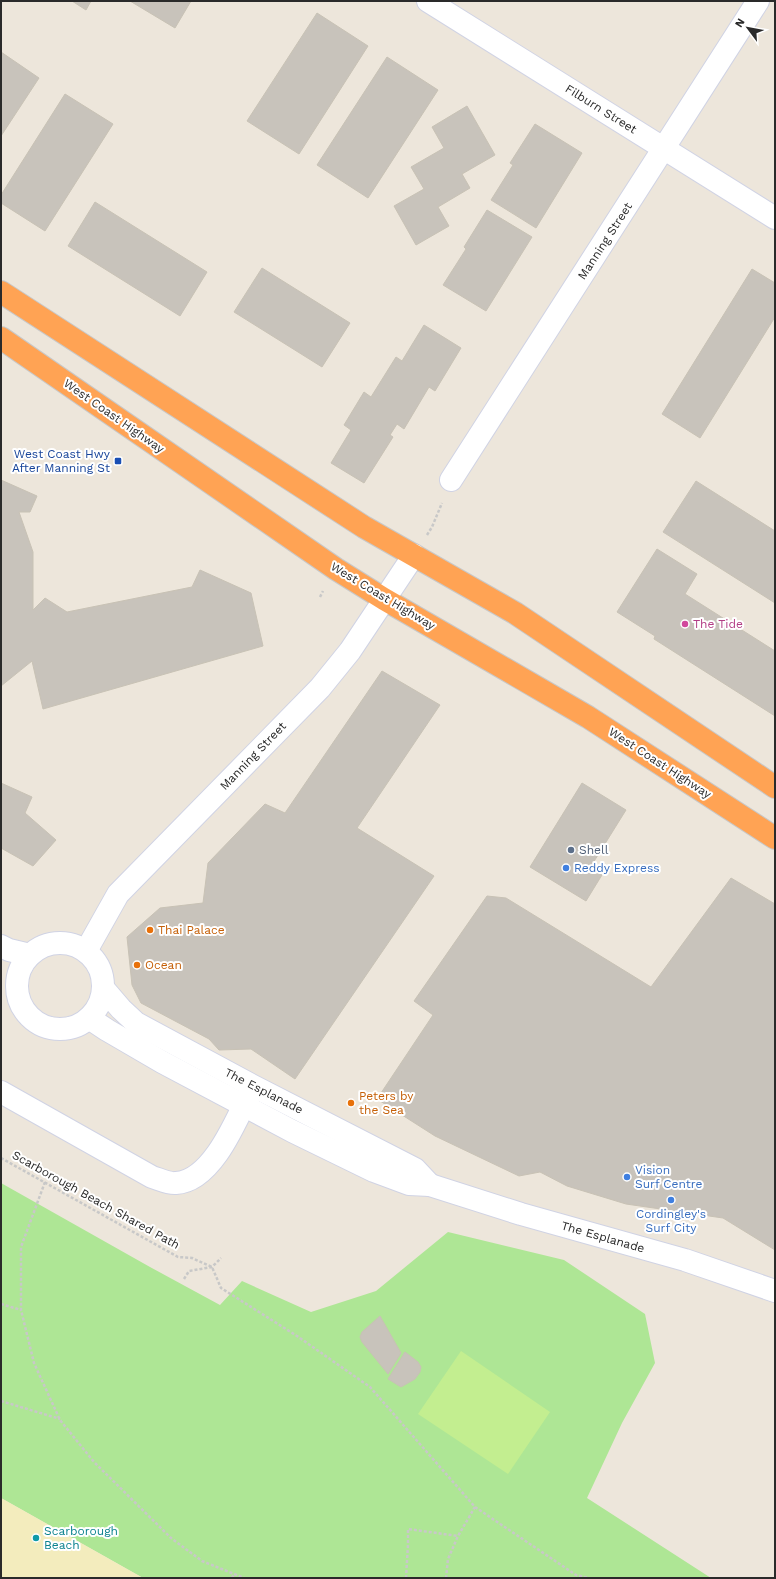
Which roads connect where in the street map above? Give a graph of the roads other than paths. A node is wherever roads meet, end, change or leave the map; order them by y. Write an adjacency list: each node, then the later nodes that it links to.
1 (428, 1): 3 (street, Filburn Street)
2 (758, 1): 3 (street, Manning Street)
3 (664, 149): 4 (street, Filburn Street); 7 (street, Manning Street)
4 (775, 218)
5 (1, 292): 8 (highway)
6 (1, 338): 9 (highway, West Coast Highway)
7 (451, 480)
8 (414, 555): 9 (street, Manning Street); 10 (highway)
9 (384, 599): 11 (highway, West Coast Highway); 13 (street, Manning Street)
10 (775, 787)
11 (775, 838)
12 (1, 946): 14 (street)
13 (86, 951): 14 (street); 15 (street)
14 (30, 955): 17 (street)
15 (103, 988): 18 (street); 19 (street, The Esplanade)
16 (1, 1000): 17 (street)
17 (24, 1008): 18 (street)
18 (89, 1018): 21 (street, The Esplanade)
19 (253, 1086): 21 (street); 22 (street, The Esplanade)
20 (1, 1092): 21 (street)
21 (244, 1106): 22 (street, The Esplanade)
22 (430, 1185): 23 (street, The Esplanade)
23 (775, 1291)

